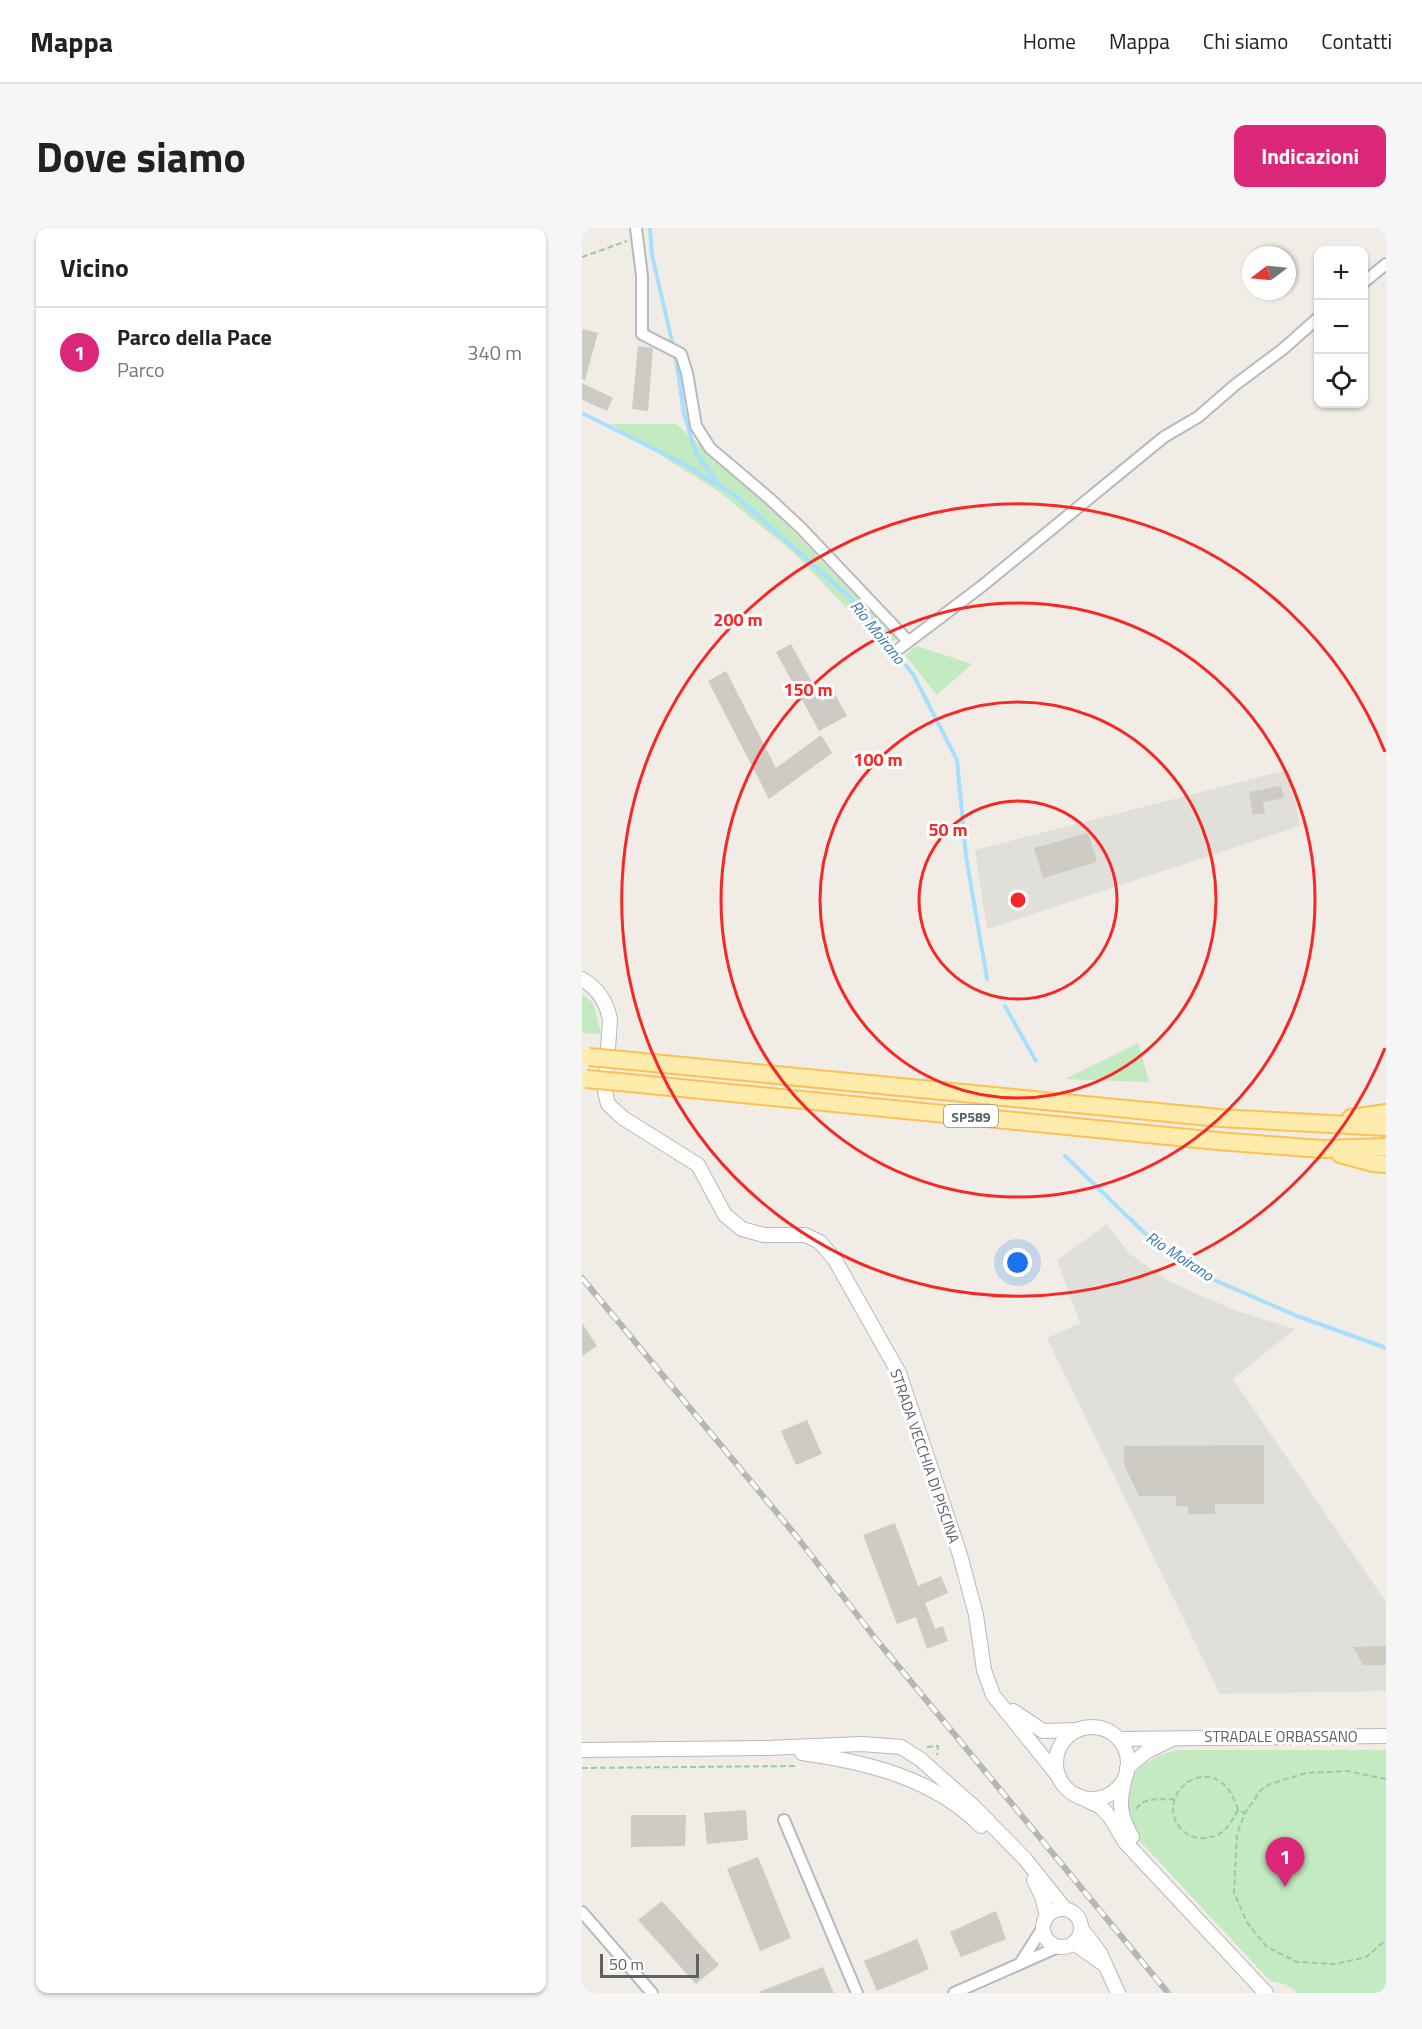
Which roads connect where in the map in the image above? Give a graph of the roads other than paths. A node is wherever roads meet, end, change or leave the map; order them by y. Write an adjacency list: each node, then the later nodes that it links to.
1 (637, 232): 4 (street)
2 (1386, 264): 3 (street)
3 (1368, 279)
4 (1314, 321)
5 (582, 979): 14 (street, STRADA VECCHIA DI PISCINA)
6 (586, 1057): 9 (main road, SP589, bridge)
7 (584, 1079): 12 (main road, SP589, bridge)
8 (1386, 1113): 9 (main road)
9 (1309, 1124): 10 (main road, SP589)
10 (1386, 1127)
11 (1386, 1147): 12 (main road, SP589)
12 (1322, 1149): 13 (main road)
13 (1386, 1164)
14 (993, 1695): 15 (street); 22 (street)
15 (1078, 1730): 18 (street); 22 (street)
16 (1386, 1736): 17 (street, STRADALE ORBASSANO)
17 (1177, 1737): 18 (street, STRADALE ORBASSANO); 21 (street, STRADALE ORBASSANO)
18 (1119, 1739): 21 (street)
19 (767, 1748): 20 (street); 26 (street); 28 (street)
20 (582, 1750)
21 (1126, 1773): 23 (street); 25 (street)
22 (1059, 1777): 23 (street)
23 (1076, 1795): 25 (street)
24 (784, 1820): 35 (street)
25 (1168, 1888): 38 (street)
26 (1065, 1909): 28 (street); 29 (street)
27 (582, 1912): 34 (street)
28 (1045, 1922): 31 (street); 32 (street)
29 (1081, 1928): 30 (street); 33 (street)
30 (1074, 1943): 31 (street); 33 (street)
31 (1058, 1947): 32 (street)
32 (1020, 1963): 36 (street)
33 (1106, 1966): 37 (street)
34 (652, 1993)
35 (857, 1993)
36 (954, 1993)
37 (1118, 1993)
38 (1266, 1993)

